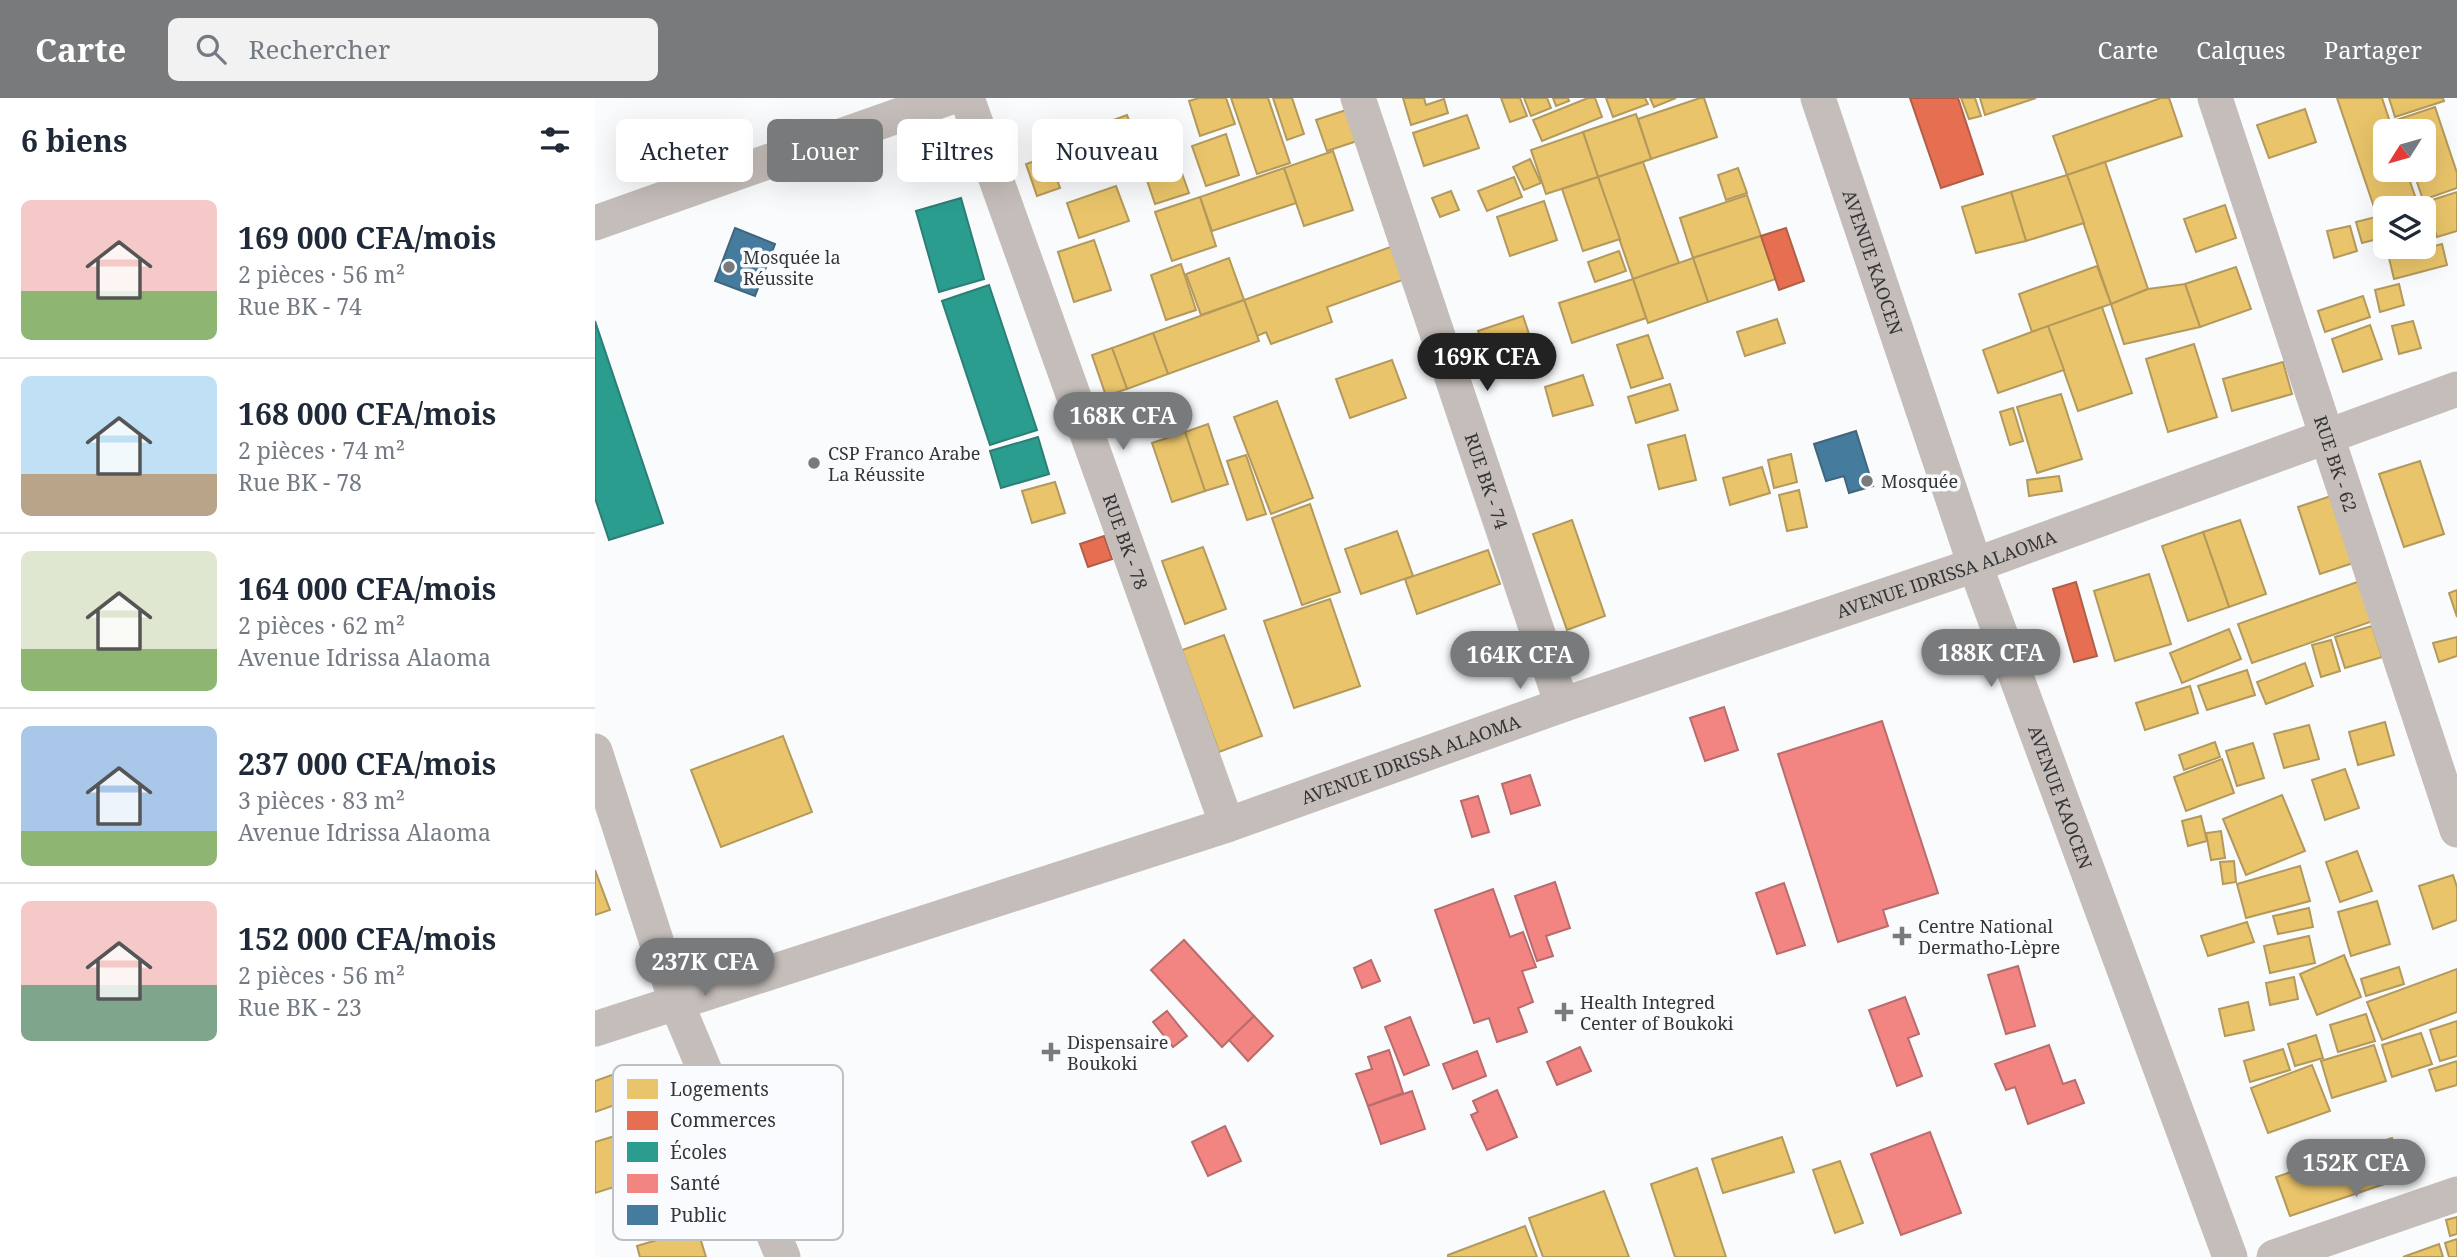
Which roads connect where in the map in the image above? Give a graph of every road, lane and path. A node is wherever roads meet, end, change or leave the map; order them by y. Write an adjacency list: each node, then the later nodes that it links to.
1 (948, 98): 6 (street)
2 (967, 98): 12 (street, RUE BK - 78)
3 (1358, 98): 10 (street, RUE BK - 74)
4 (1818, 98): 9 (street, AVENUE KAOCEN)
5 (2215, 98): 8 (street, RUE BK - 62)
6 (595, 223)
7 (2457, 389): 8 (street, AVENUE IDRISSA ALAOMA)
8 (2327, 438): 9 (street, AVENUE IDRISSA ALAOMA); 13 (street, RUE BK - 62)
9 (1975, 565): 10 (street, AVENUE IDRISSA ALAOMA); 20 (street, AVENUE KAOCEN)
10 (1562, 705): 12 (street, AVENUE IDRISSA ALAOMA)
11 (595, 751): 14 (street)
12 (1227, 825): 14 (street, AVENUE IDRISSA ALAOMA)
13 (2457, 830)
14 (676, 1002): 15 (street, AVENUE IDRISSA ALAOMA); 16 (street)
15 (595, 1028)
16 (702, 1065)
17 (2457, 1194): 21 (street)
18 (776, 1240): 19 (street)
19 (783, 1257)
20 (2230, 1257)
21 (2274, 1257)

